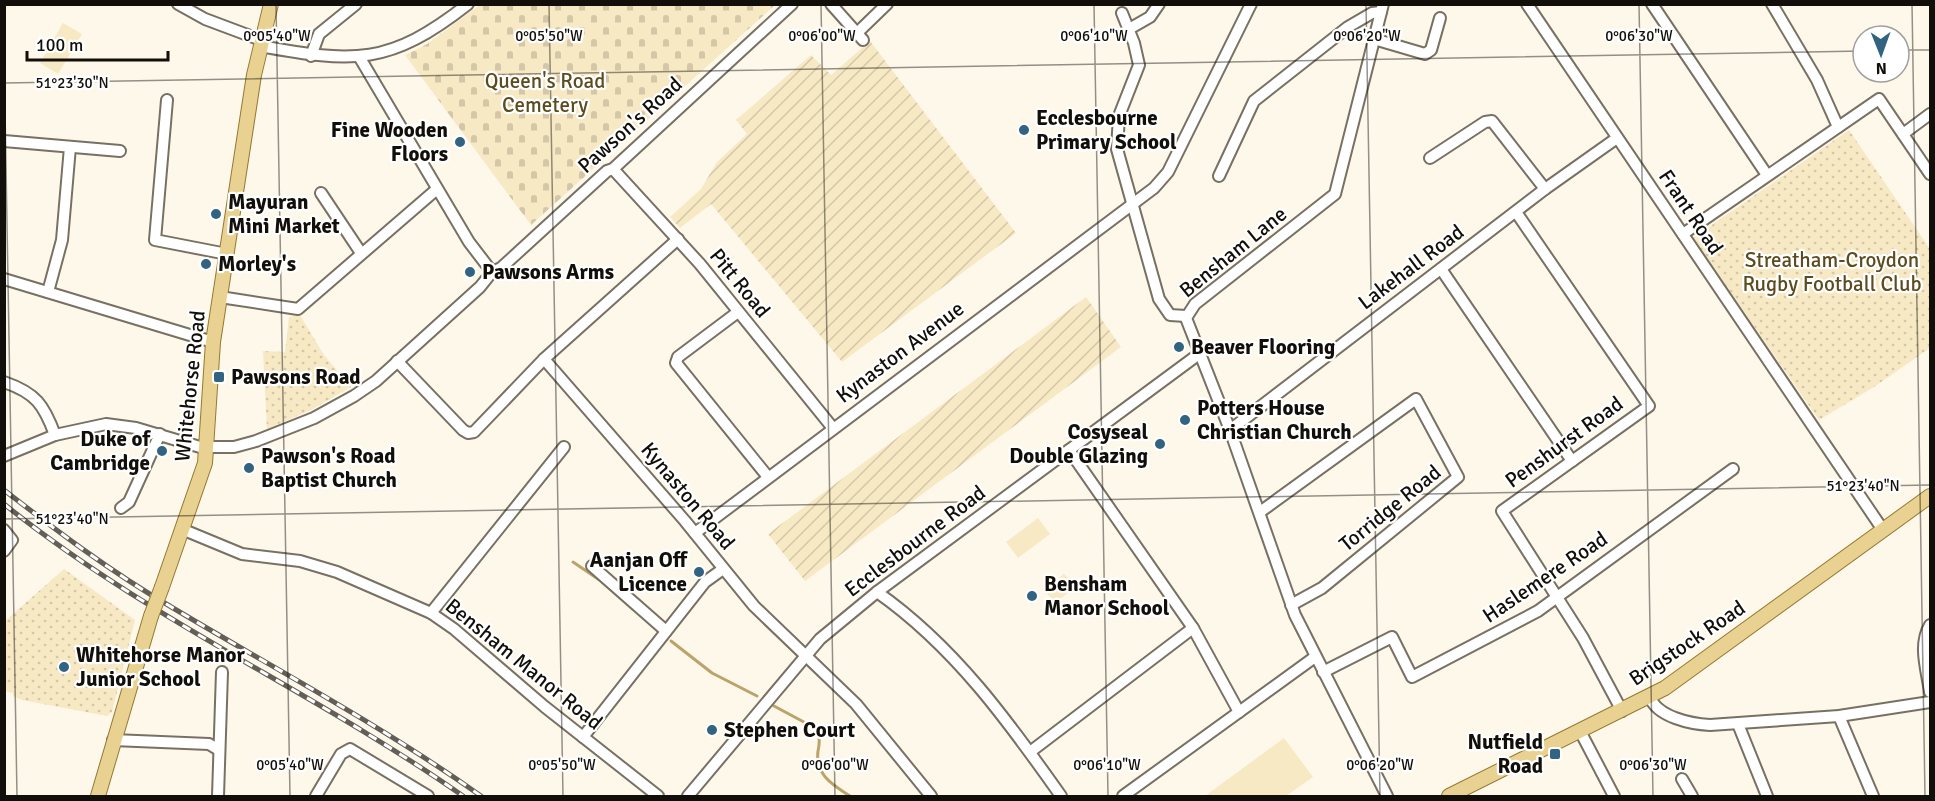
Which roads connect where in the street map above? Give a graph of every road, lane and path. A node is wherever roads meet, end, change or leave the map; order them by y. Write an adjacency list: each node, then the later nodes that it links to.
1 (178, 4): 18 (street)
2 (271, 4): 18 (main road, Whitehorse Road)
3 (356, 4): 19 (street)
4 (468, 4): 20 (street)
5 (792, 4): 30 (street, Pawson's Road)
6 (831, 4): 7 (street)
7 (887, 4)
8 (1159, 4): 16 (street)
9 (1251, 4): 37 (street, Kynaston Avenue)
10 (1527, 4): 25 (street, Frant Road)
11 (1652, 4): 32 (street)
12 (1772, 4): 23 (street)
13 (1382, 8): 17 (street, Bensham Lane); 33 (street)
14 (1122, 13): 16 (street)
15 (1440, 18): 17 (street)
16 (1129, 29): 37 (street)
17 (1374, 39): 49 (street, Bensham Lane)
18 (260, 43): 19 (street); 42 (main road, Whitehorse Road)
19 (311, 56): 20 (street)
20 (360, 58): 34 (street)
21 (167, 100): 42 (street)
22 (1930, 114): 24 (street)
23 (1838, 127): 24 (street); 32 (street)
24 (1903, 134): 31 (street)
25 (1617, 138): 35 (street, Lakehall Road); 39 (street, Frant Road)
26 (4, 141): 27 (street)
27 (70, 147): 28 (street); 46 (street)
28 (120, 151)
29 (1431, 158): 35 (street)
30 (613, 169): 40 (street, Pitt Road); 44 (street, Pawson's Road)
31 (1930, 174)
32 (1767, 175): 39 (street)
33 (1219, 176)
34 (437, 189): 41 (street); 44 (street)
35 (1545, 189): 38 (street, Lakehall Road)
36 (327, 197): 41 (street)
37 (1132, 205): 49 (street); 55 (street, Kynaston Avenue)
38 (1516, 212): 43 (street, Lakehall Road); 63 (street, Penshurst Road)
39 (1683, 234): 71 (street, Frant Road)
40 (678, 239): 48 (street, Pitt Road); 52 (street)
41 (361, 253): 47 (street)
42 (227, 254): 47 (main road, Whitehorse Road)
43 (1441, 269): 56 (street, Lakehall Road); 63 (street)
44 (492, 272): 53 (street, Pawson's Road)
45 (4, 279): 46 (street)
46 (48, 292): 50 (street)
47 (220, 297): 50 (main road, Whitehorse Road)
48 (738, 312): 55 (street, Pitt Road); 65 (street)
49 (1186, 316): 51 (street, Bensham Lane)
50 (213, 342): 59 (main road, Whitehorse Road)
51 (1199, 354): 56 (street, Bensham Lane); 61 (street, Ecclesbourne Road)
52 (544, 359): 53 (street); 72 (street, Kynaston Road)
53 (397, 361): 59 (street)
54 (4, 382): 58 (street)
55 (832, 428): 65 (street, Kynaston Avenue)
56 (1230, 430): 68 (street, Bensham Lane)
57 (160, 434): 58 (street); 59 (street); 67 (street)
58 (55, 435): 62 (street)
59 (207, 447): 70 (main road, Whitehorse Road)
60 (564, 447): 79 (street)
61 (1069, 450): 76 (street, Ecclesbourne Road); 81 (street)
62 (4, 456)
63 (1572, 461): 77 (street, Penshurst Road)
64 (1733, 469): 77 (street, Haslemere Road)
65 (768, 477): 72 (street, Kynaston Avenue)
66 (1930, 496): 71 (main road, Brigstock Road)
67 (121, 508)
68 (1260, 512): 78 (street, Bensham Lane); 78 (street, Torridge Road)
69 (4, 530): 73 (street)
70 (184, 530): 79 (street, Bensham Manor Road); 96 (main road, Whitehorse Road, bridge)
71 (1883, 530): 88 (main road, Brigstock Road)
72 (694, 533): 75 (street, Kynaston Road)
73 (4, 551)
74 (592, 566): 82 (street)
75 (723, 568): 82 (street); 83 (street, Kynaston Road)
76 (877, 592): 83 (street, Ecclesbourne Road); 98 (street)
77 (1557, 598): 86 (street, Haslemere Road); 90 (street, Penshurst Road)
78 (1291, 605): 84 (street, Bensham Lane)
79 (430, 613): 95 (street, Bensham Manor Road)
80 (1930, 625): 87 (street)
81 (1193, 628): 91 (street); 98 (street)
82 (666, 631): 95 (street)
83 (804, 656): 106 (street, Ecclesbourne Road); 107 (street, Kynaston Road)
84 (1316, 657): 86 (street, Bensham Lane); 91 (street)
85 (222, 672): 97 (street)
86 (1323, 672): 110 (street, Bensham Lane)
87 (1930, 692)
88 (1650, 697): 90 (main road, Brigstock Road); 93 (street)
89 (1930, 702): 92 (street)
90 (1622, 711): 94 (main road, Brigstock Road)
91 (1239, 712): 109 (street)
92 (1839, 716): 93 (street); 115 (street)
93 (1738, 724): 114 (street)
94 (1580, 731): 111 (main road, Brigstock Road); 112 (street)
95 (583, 737): 105 (street, Bensham Manor Road)
96 (112, 740): 97 (street); 101 (main road, Whitehorse Road)
97 (219, 750): 102 (street)
98 (1030, 752): 108 (street)
99 (1682, 778): 100 (street)
100 (1690, 794): 113 (street)
101 (98, 796)
102 (218, 796)
103 (316, 796): 104 (street)
104 (428, 796)
105 (658, 796)
106 (688, 796)
107 (931, 796)
108 (1061, 796)
109 (1123, 796)
110 (1387, 796)
111 (1449, 796)
112 (1614, 796)
113 (1677, 796)
114 (1767, 796)
115 (1873, 796)

